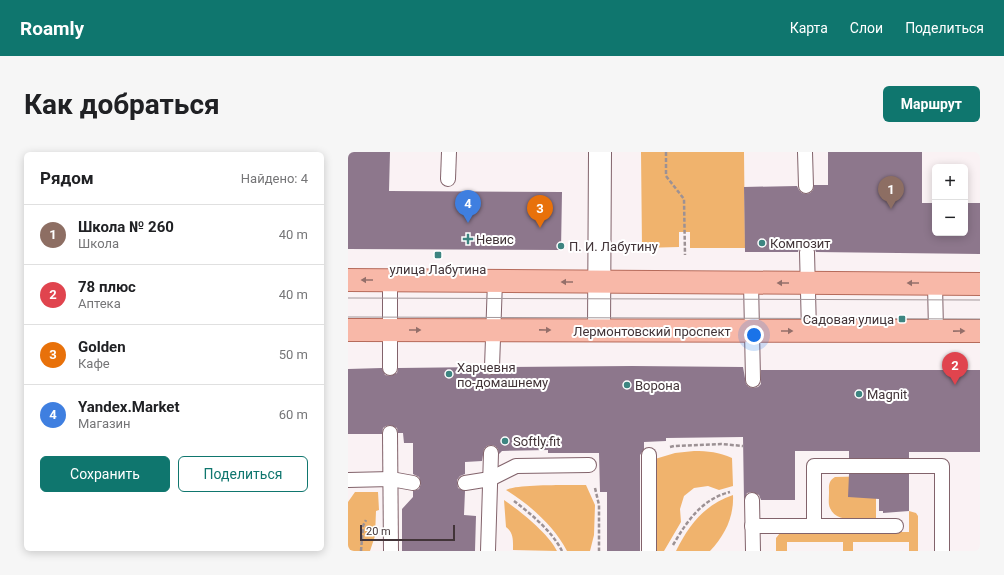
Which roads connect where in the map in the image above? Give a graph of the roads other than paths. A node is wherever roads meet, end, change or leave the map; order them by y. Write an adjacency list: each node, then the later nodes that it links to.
1 (449, 152): 4 (lane)
2 (600, 152): 10 (street)
3 (806, 152): 5 (lane)
4 (448, 179)
5 (806, 186)
6 (807, 252): 12 (lane)
7 (348, 280): 8 (main road, one-way to 7)
8 (390, 280): 9 (main road); 16 (lane)
9 (495, 281): 10 (main road, one-way to 9); 17 (lane)
10 (599, 282): 11 (main road); 18 (street)
11 (751, 282): 12 (main road, one-way to 11); 19 (lane)
12 (808, 283): 13 (main road, one-way to 12); 20 (lane)
13 (935, 284): 14 (main road); 21 (lane)
14 (980, 284)
15 (348, 330): 16 (main road, Лермонтовский проспект)
16 (390, 330): 17 (main road, Лермонтовский проспект, one-way to 17); 24 (lane)
17 (492, 330): 18 (main road, Лермонтовский проспект, one-way to 18); 23 (lane)
18 (599, 330): 19 (main road, Лермонтовский проспект)
19 (752, 331): 20 (main road, Лермонтовский проспект, one-way to 20); 25 (lane)
20 (809, 331): 21 (main road, Лермонтовский проспект)
21 (936, 331): 22 (main road, Лермонтовский проспект, one-way to 22)
22 (980, 331)
23 (492, 367)
24 (390, 368)
25 (753, 380)
26 (390, 433): 31 (lane)
27 (491, 453): 30 (lane)
28 (649, 455): 41 (lane)
29 (589, 465): 30 (lane)
30 (490, 478): 34 (lane); 40 (lane)
31 (391, 479): 32 (lane); 33 (lane); 39 (lane)
32 (348, 480)
33 (413, 483)
34 (465, 483)
35 (752, 500): 36 (lane)
36 (752, 526): 37 (lane); 42 (lane)
37 (814, 526): 38 (lane); 43 (lane)
38 (896, 526)
39 (391, 551)
40 (488, 551)
41 (649, 551)
42 (753, 551)
43 (942, 551)

